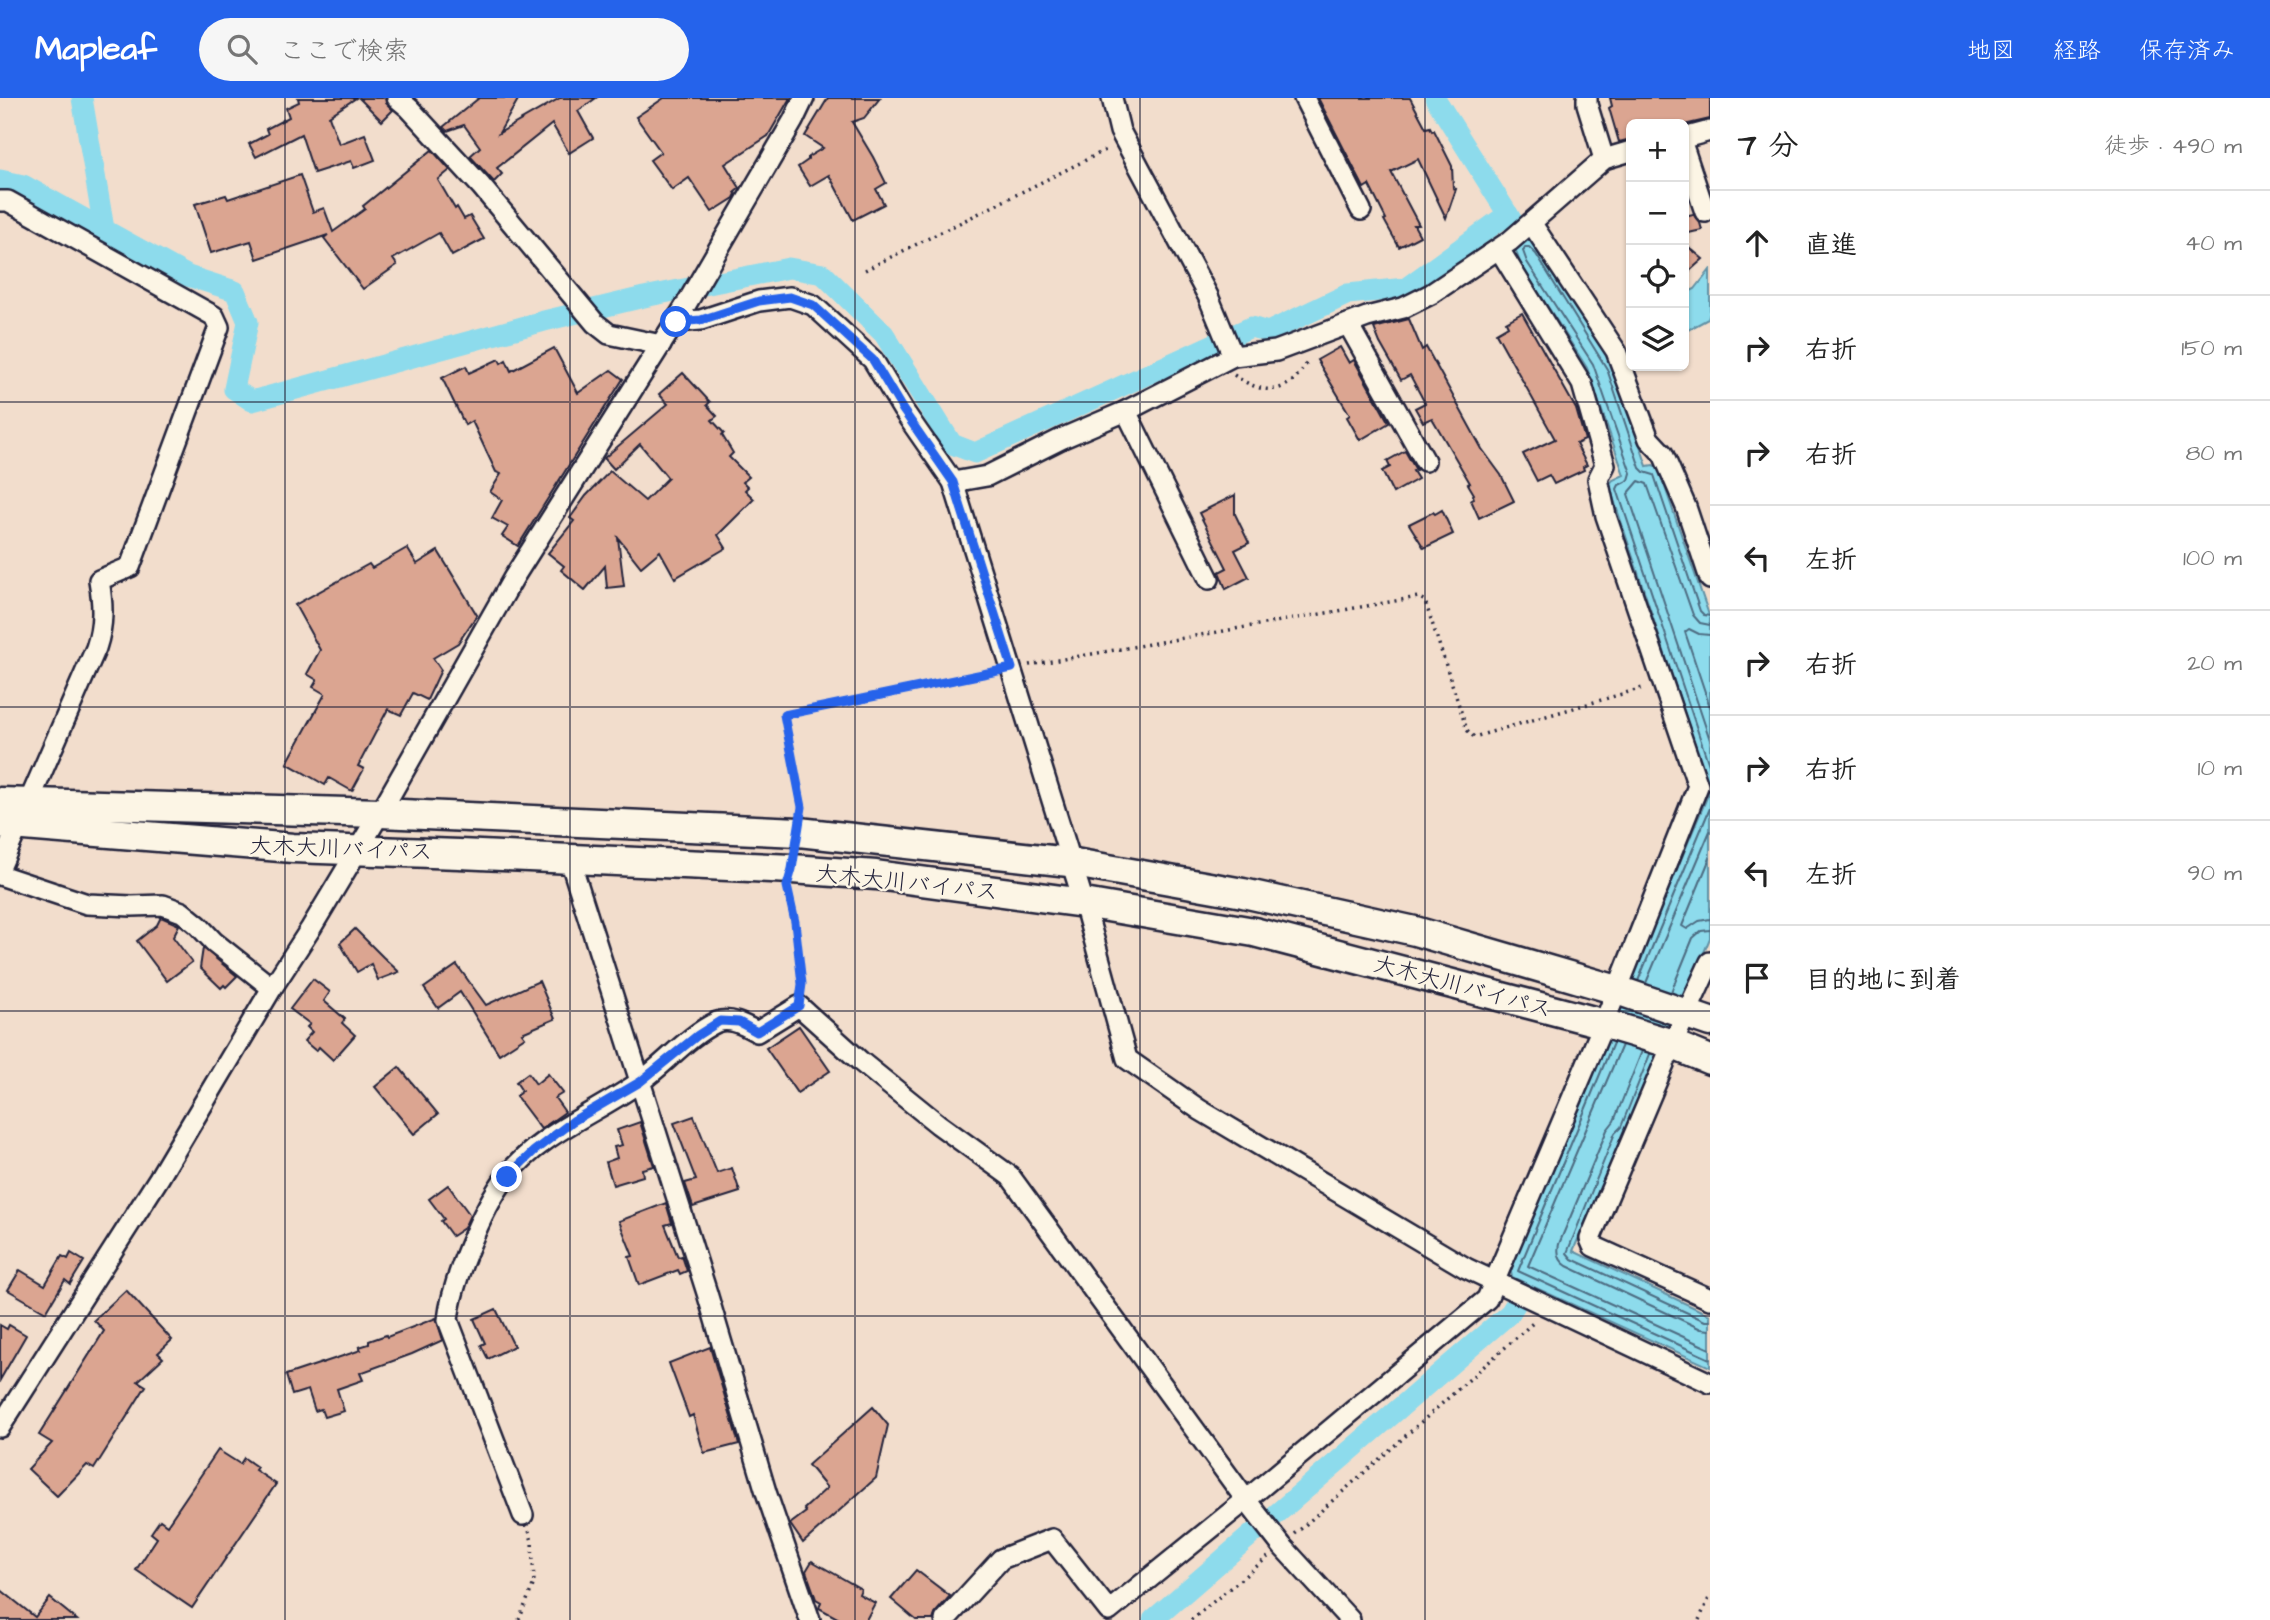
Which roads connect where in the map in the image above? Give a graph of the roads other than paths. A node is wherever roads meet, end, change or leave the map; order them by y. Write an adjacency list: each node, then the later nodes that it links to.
1 (397, 98): 18 (street)
2 (804, 98): 16 (street)
3 (1112, 98): 19 (street)
4 (1304, 98): 12 (street)
5 (1587, 98): 9 (street)
6 (1710, 131): 7 (street)
7 (1689, 137)
8 (1626, 152): 9 (street)
9 (1604, 159): 14 (street)
10 (1689, 164): 13 (street)
11 (0, 201): 27 (street)
12 (1361, 210)
13 (1705, 212)
14 (1529, 226): 15 (street); 24 (street)
15 (1504, 245): 17 (street); 36 (street)
16 (680, 315): 18 (street); 22 (street)
17 (1348, 324): 19 (street); 21 (street)
18 (660, 345): 26 (street)
19 (1227, 355): 20 (street)
20 (1126, 411): 22 (street); 23 (street)
21 (1425, 461)
22 (953, 482): 30 (street)
23 (1209, 579)
24 (1710, 579)
25 (0, 802): 27 (highway, 大木大川バイパス)
26 (380, 813): 27 (highway, 大木大川バイパス); 28 (street); 30 (highway, 大木大川バイパス)
27 (16, 817): 28 (highway, 大木大川バイパス); 31 (street)
28 (357, 850): 29 (highway, 大木大川バイパス); 35 (street)
29 (570, 860): 33 (highway, 大木大川バイパス); 41 (street)
30 (1069, 862): 33 (street); 36 (highway, 大木大川バイパス)
31 (0, 868)
32 (0, 875): 35 (street)
33 (1084, 903): 38 (highway, 大木大川バイパス); 42 (street)
34 (1710, 962): 37 (street)
35 (272, 988): 45 (street)
36 (1621, 991): 37 (highway, 大木大川バイパス); 38 (street)
37 (1693, 1015): 39 (street)
38 (1606, 1024): 39 (highway, 大木大川バイパス); 42 (street)
39 (1669, 1044): 40 (highway, 大木大川バイパス); 43 (street)
40 (1710, 1060)
41 (640, 1082): 46 (street); 47 (street); 48 (street)
42 (1495, 1283): 44 (street); 46 (street)
43 (1710, 1299)
44 (1710, 1383)
45 (0, 1427)
46 (1246, 1500): 49 (street); 50 (street)
47 (523, 1515)
48 (810, 1620)
49 (945, 1620)
50 (1350, 1620)

